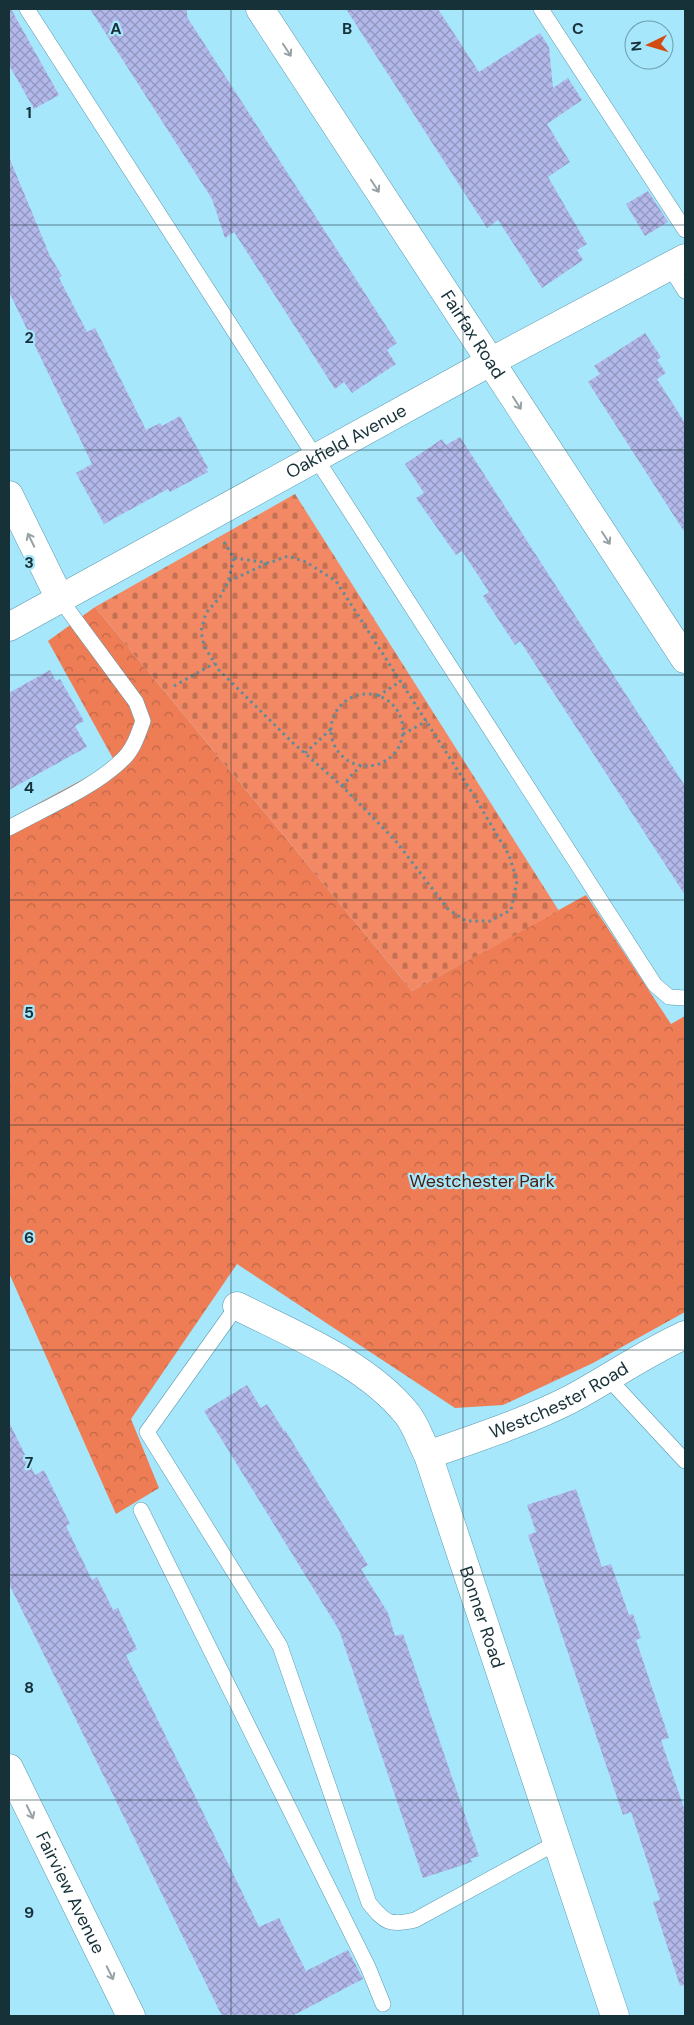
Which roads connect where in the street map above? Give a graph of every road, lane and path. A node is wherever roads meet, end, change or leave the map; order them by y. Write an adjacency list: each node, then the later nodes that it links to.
1 (27, 9): 8 (lane)
2 (260, 9): 7 (street, Fairfax Road, one-way to 7)
3 (541, 9): 4 (lane)
4 (685, 230)
5 (678, 262): 6 (lane); 7 (street, Oakfield Avenue)
6 (685, 291)
7 (490, 362): 8 (street, Oakfield Avenue); 16 (street, Fairfax Road, one-way to 16)
8 (316, 460): 14 (street, Oakfield Avenue); 28 (lane)
9 (9, 495): 14 (street, one-way to 9)
10 (224, 541): 11 (path)
11 (234, 558): 12 (path); 13 (path)
12 (269, 562): 13 (path); 18 (path)
13 (228, 582): 17 (path)
14 (60, 599): 15 (street, Oakfield Avenue); 27 (lane)
15 (9, 627)
16 (685, 659)
17 (215, 663): 19 (path); 24 (path)
18 (401, 681): 20 (path); 21 (path)
19 (174, 686)
20 (378, 696): 22 (path); 23 (path)
21 (427, 721): 23 (path); 26 (path)
22 (331, 729): 24 (path); 25 (path)
23 (402, 734): 25 (path)
24 (305, 753): 26 (path)
25 (361, 765): 26 (path)
26 (342, 786)
27 (9, 828)
28 (685, 998)
29 (237, 1306): 32 (street, Bonner Road); 36 (lane)
30 (685, 1335): 31 (street, Westchester Road)
31 (607, 1378): 32 (street, Westchester Road); 33 (lane)
32 (428, 1455): 36 (street, Bonner Road)
33 (685, 1461)
34 (141, 1510): 37 (lane)
35 (9, 1768): 38 (street, Fairview Avenue, one-way to 38)
36 (556, 1843): 39 (street, Bonner Road)
37 (383, 2004)
38 (131, 2016)
39 (615, 2016)

